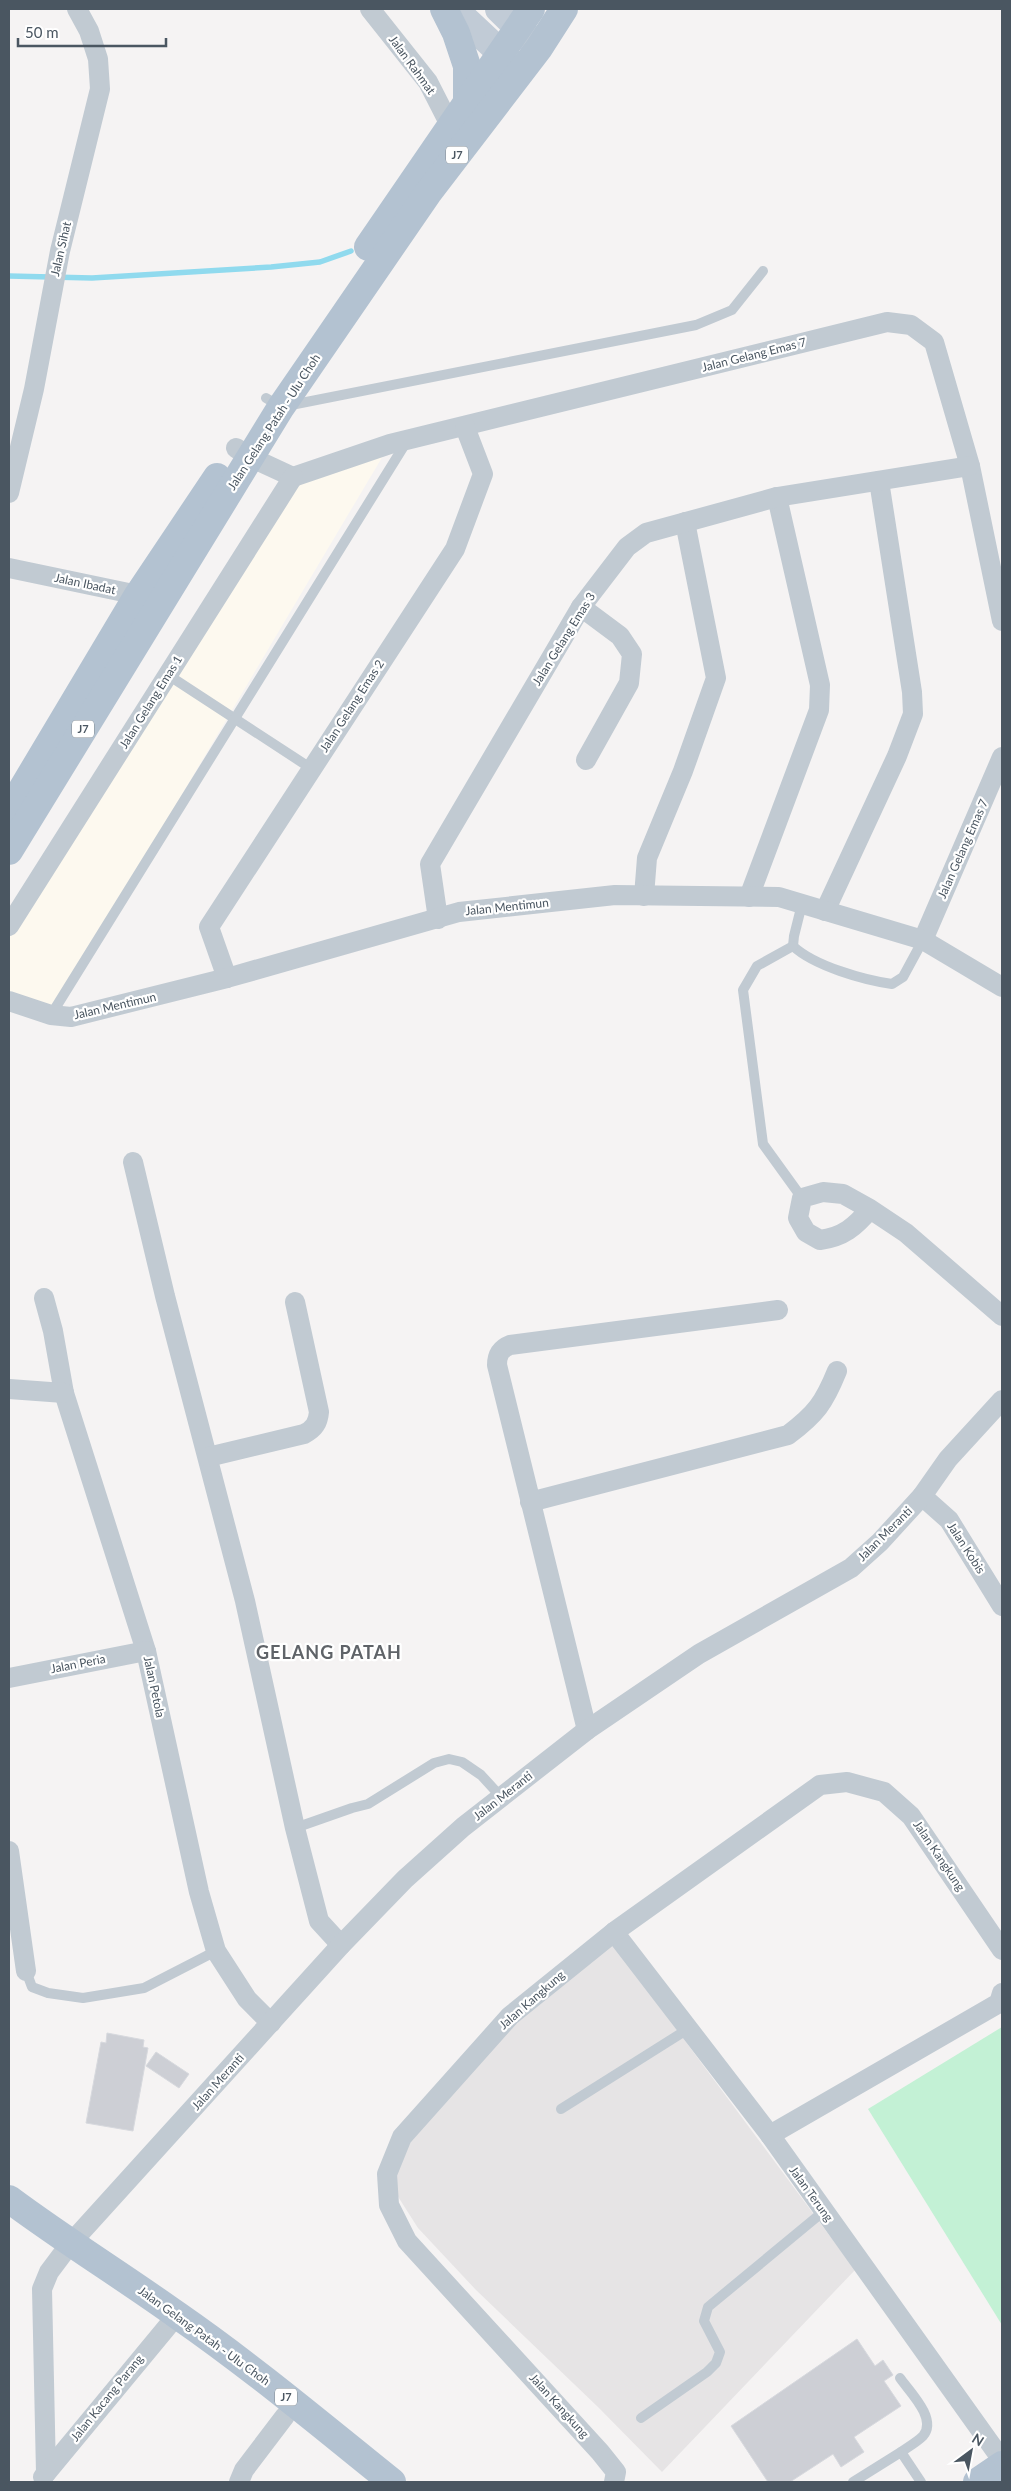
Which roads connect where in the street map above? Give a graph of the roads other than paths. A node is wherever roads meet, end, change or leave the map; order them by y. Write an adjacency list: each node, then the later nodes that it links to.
1 (77, 9): 21 (street, Jalan Sihat)
2 (370, 9): 12 (street, Jalan Rahmat)
3 (444, 9): 11 (main road)
4 (454, 9): 9 (main road)
5 (498, 9): 7 (main road)
6 (564, 9): 8 (main road, Jalan Gelang Patah - Ulu Choh / J7)
7 (524, 18): 8 (main road); 9 (main road, Jalan Gelang Patah - Ulu Choh / J7)
8 (539, 48): 10 (main road, Jalan Gelang Patah - Ulu Choh / J7)
9 (500, 54): 10 (main road); 11 (main road, Jalan Gelang Patah - Ulu Choh / J7)
10 (521, 71): 14 (main road, Jalan Gelang Patah - Ulu Choh / J7)
11 (467, 102): 12 (main road, Jalan Gelang Patah - Ulu Choh / J7)
12 (450, 125): 14 (main road, Jalan Gelang Patah - Ulu Choh / J7)
13 (763, 270): 14 (lane)
14 (273, 403): 17 (main road, Jalan Gelang Patah - Ulu Choh / J7)
15 (465, 427): 16 (street, Jalan Gelang Emas 7); 18 (street, Jalan Gelang Emas 7); 32 (street, Jalan Gelang Emas 2)
16 (408, 440): 19 (street, Jalan Gelang Emas 7); 29 (lane)
17 (243, 452): 19 (street); 25 (main road, Jalan Gelang Patah - Ulu Choh / J7)
18 (970, 466): 20 (street, Jalan Gelang Emas 3); 27 (street, Jalan Gelang Emas 7)
19 (293, 478): 28 (street, Jalan Gelang Emas 1)
20 (879, 481): 22 (street, Jalan Gelang Emas 3); 38 (street)
21 (9, 493)
22 (777, 497): 23 (street, Jalan Gelang Emas 3); 36 (street)
23 (685, 522): 26 (street, Jalan Gelang Emas 3); 35 (street)
24 (9, 568): 25 (street, Jalan Ibadat)
25 (147, 601): 33 (main road, Jalan Gelang Patah - Ulu Choh / J7); 34 (main road, Jalan Gelang Patah - Ulu Choh / J7)
26 (581, 608): 31 (street); 39 (street, Jalan Gelang Emas 3)
27 (1002, 620)
28 (168, 674): 29 (lane); 40 (street, Jalan Gelang Emas 1)
29 (235, 718): 32 (lane); 46 (lane)
30 (1002, 757): 41 (street, Jalan Gelang Emas 7)
31 (586, 760)
32 (312, 768): 43 (street, Jalan Gelang Emas 2)
33 (9, 811)
34 (9, 851)
35 (644, 896): 36 (street, Jalan Mentimun); 39 (street, Jalan Mentimun)
36 (749, 897): 37 (street, Jalan Mentimun)
37 (802, 904): 38 (street, Jalan Mentimun); 42 (lane)
38 (826, 911): 41 (street, Jalan Mentimun)
39 (438, 919): 43 (street, Jalan Mentimun)
40 (9, 926)
41 (923, 940): 42 (lane); 44 (street, Jalan Mentimun)
42 (794, 946): 48 (lane)
43 (228, 978): 46 (street, Jalan Mentimun)
44 (1002, 987)
45 (9, 1001): 46 (street, Jalan Mentimun)
46 (51, 1015)
47 (133, 1162): 58 (street)
48 (802, 1198): 49 (street); 49 (street)
49 (870, 1209): 53 (street)
50 (44, 1298): 56 (street, Jalan Petola)
51 (295, 1302): 58 (street)
52 (778, 1310): 60 (street)
53 (1002, 1316)
54 (837, 1371): 60 (street)
55 (9, 1389): 56 (street)
56 (64, 1393): 62 (street, Jalan Petola)
57 (1002, 1400): 59 (street, Jalan Meranti)
58 (208, 1457): 66 (street)
59 (922, 1496): 61 (street, Jalan Kobis); 64 (street, Jalan Meranti)
60 (530, 1502): 64 (street)
61 (999, 1593)
62 (146, 1651): 63 (street, Jalan Peria); 71 (street, Jalan Petola)
63 (9, 1678)
64 (587, 1730): 65 (street, Jalan Meranti)
65 (502, 1798): 66 (lane); 69 (street, Jalan Meranti)
66 (296, 1828): 69 (street)
67 (9, 1850): 72 (street)
68 (614, 1932): 70 (street, Jalan Kangkung); 75 (street, Jalan Terung); 93 (street, Jalan Kangkung)
69 (342, 1945): 74 (street, Jalan Meranti)
70 (1002, 1950)
71 (216, 1951): 72 (lane); 74 (street, Jalan Petola)
72 (26, 1971)
73 (1002, 1993): 77 (street)
74 (271, 2023): 81 (street, Jalan Meranti)
75 (688, 2029): 76 (lane); 77 (street, Jalan Terung)
76 (561, 2109)
77 (770, 2135): 79 (street, Jalan Terung)
78 (9, 2199): 81 (main road, Jalan Gelang Patah - Ulu Choh / J7)
79 (824, 2211): 85 (lane); 87 (street, Jalan Terung)
80 (9, 2220): 81 (main road, Jalan Gelang Patah - Ulu Choh / J7)
81 (64, 2252): 82 (main road, Jalan Gelang Patah - Ulu Choh / J7); 89 (street, Jalan Meranti)
82 (172, 2320): 84 (main road, Jalan Gelang Patah - Ulu Choh / J7); 89 (street, Jalan Kacang Parang); 92 (main road, Jalan Gelang Patah - Ulu Choh / J7)
83 (900, 2378): 86 (lane)
84 (285, 2416): 90 (street); 91 (main road, Jalan Gelang Patah - Ulu Choh / J7)
85 (641, 2418)
86 (901, 2452): 94 (lane); 95 (lane)
87 (1002, 2460)
88 (1002, 2465): 96 (main road)
89 (42, 2478)
90 (239, 2482)
91 (362, 2482)
92 (392, 2482)
93 (614, 2482)
94 (853, 2482)
95 (921, 2482)
96 (977, 2482)

